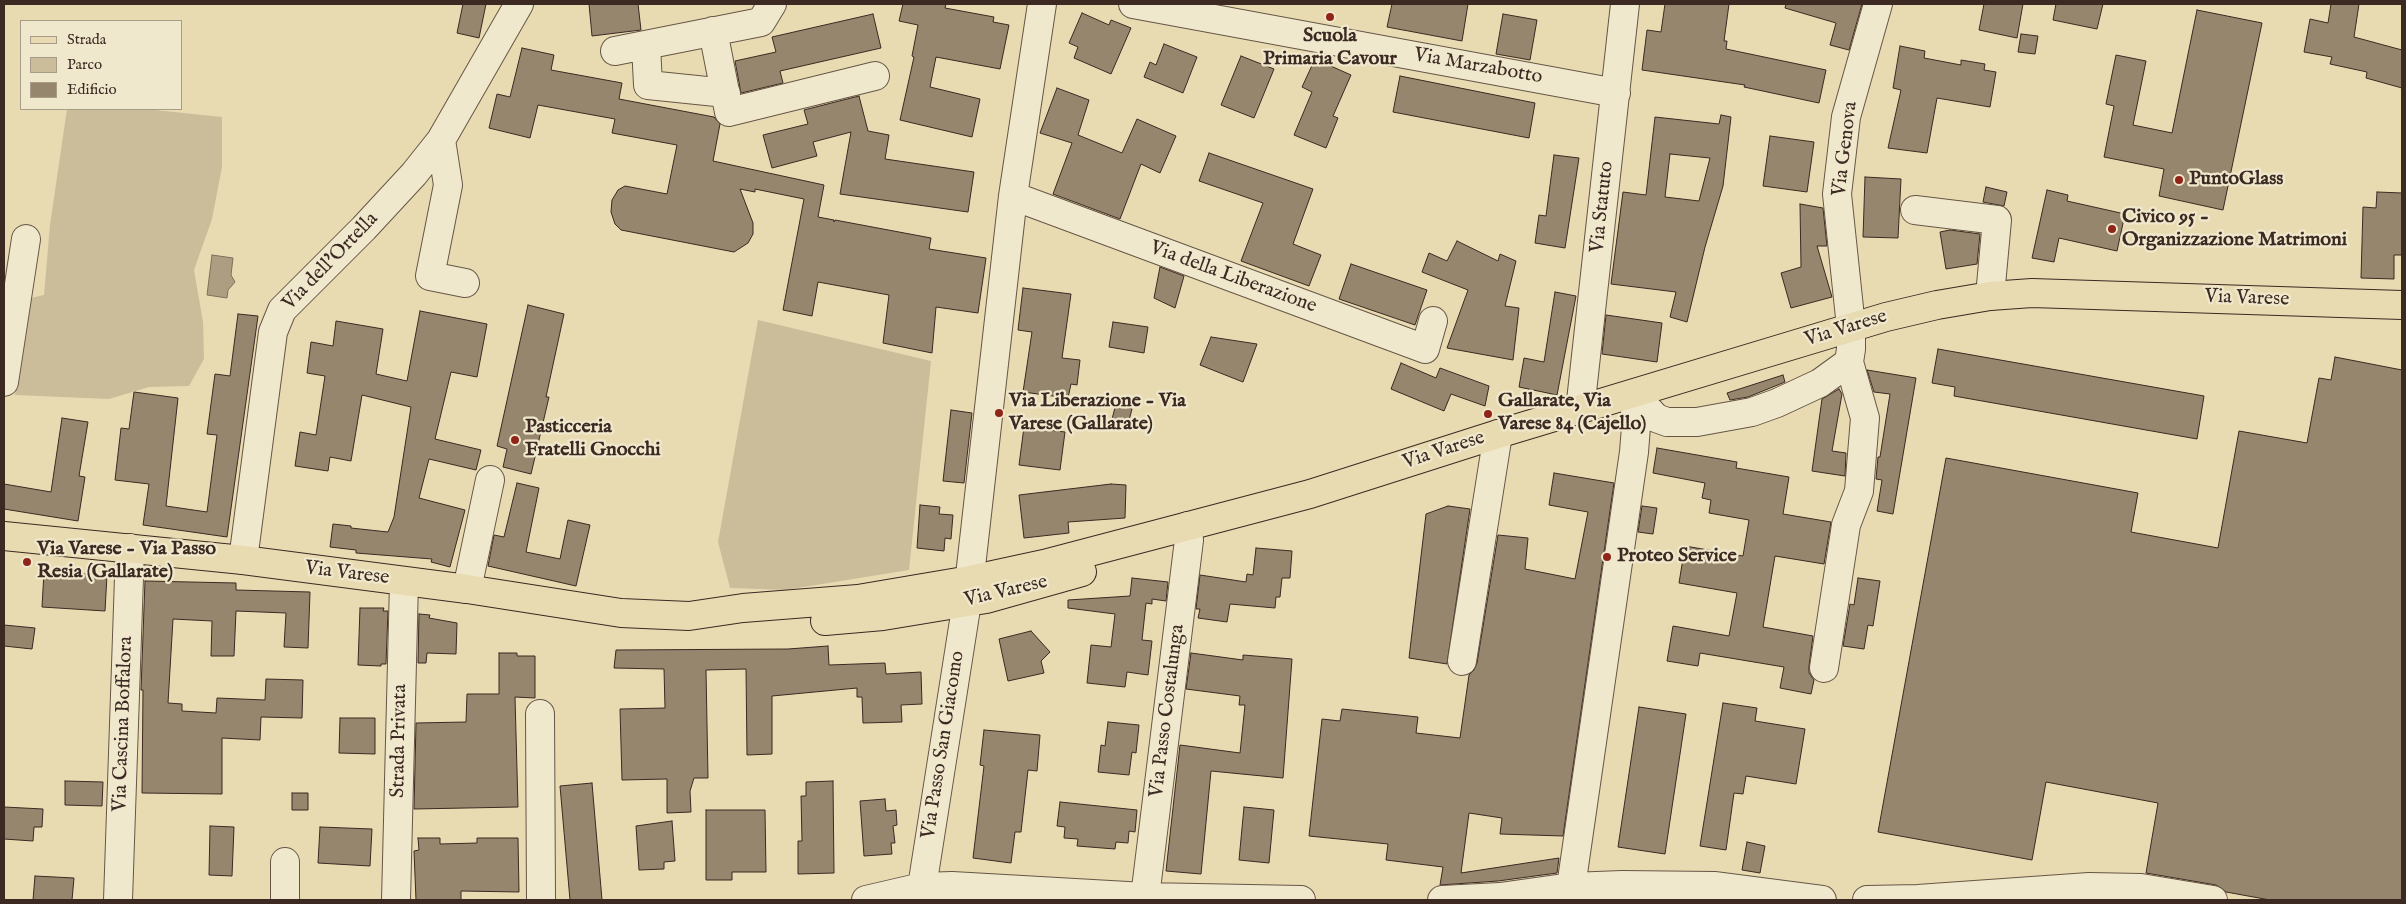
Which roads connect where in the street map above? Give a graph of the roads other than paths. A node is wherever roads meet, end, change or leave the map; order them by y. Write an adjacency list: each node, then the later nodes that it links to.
1 (519, 4): 13 (street, Via dell'Ortella)
2 (772, 4): 7 (street)
3 (1042, 4): 14 (street)
4 (1133, 4): 12 (street, Via Marzabotto)
5 (1625, 4): 12 (street, Via Statuto)
6 (1878, 4): 21 (street, Via Genova)
7 (713, 31): 8 (street); 11 (street)
8 (646, 45): 9 (street); 11 (street)
9 (616, 51)
10 (875, 76): 11 (street)
11 (726, 93)
12 (1616, 93): 25 (street, Via Statuto)
13 (441, 140): 17 (street); 31 (street, Via dell'Ortella)
14 (1013, 196): 20 (street, Via della Liberazione); 34 (street)
15 (1915, 210): 18 (street)
16 (26, 239): 23 (street)
17 (465, 283)
18 (1990, 296): 19 (main road, Via Varese); 21 (main road, Via Varese)
19 (2402, 305)
20 (1433, 321)
21 (1851, 328): 22 (street, Via Genova); 24 (main road, Via Varese)
22 (1849, 362): 24 (street); 36 (street, Via Genova)
23 (4, 382)
24 (1634, 394): 25 (main road, Via Varese); 40 (street)
25 (1580, 410): 26 (main road, Via Varese)
26 (1498, 434): 28 (main road, Via Varese); 35 (street)
27 (490, 480): 33 (street)
28 (1188, 533): 34 (main road, Via Varese); 41 (street, Via Passo Costalunga)
29 (4, 536): 30 (main road, Via Varese)
30 (130, 548): 31 (main road, Via Varese); 42 (street, Via Cascina Boffalora)
31 (243, 560): 32 (main road, Via Varese)
32 (404, 582): 33 (main road, Via Varese); 44 (street, Strada Privata)
33 (467, 589): 34 (main road, Via Varese)
34 (968, 591): 39 (street, Via Passo San Giacomo)
35 (1462, 661)
36 (1824, 668)
37 (540, 714): 45 (street)
38 (286, 862): 43 (street)
39 (922, 887): 41 (street); 46 (street)
40 (1571, 887): 48 (street); 49 (street)
41 (1146, 897): 47 (street)
42 (118, 900)
43 (285, 900)
44 (396, 900)
45 (541, 900)
46 (866, 900)
47 (1301, 900)
48 (1442, 900)
49 (1822, 900)
50 (1867, 900): 51 (street)
51 (2213, 900)

